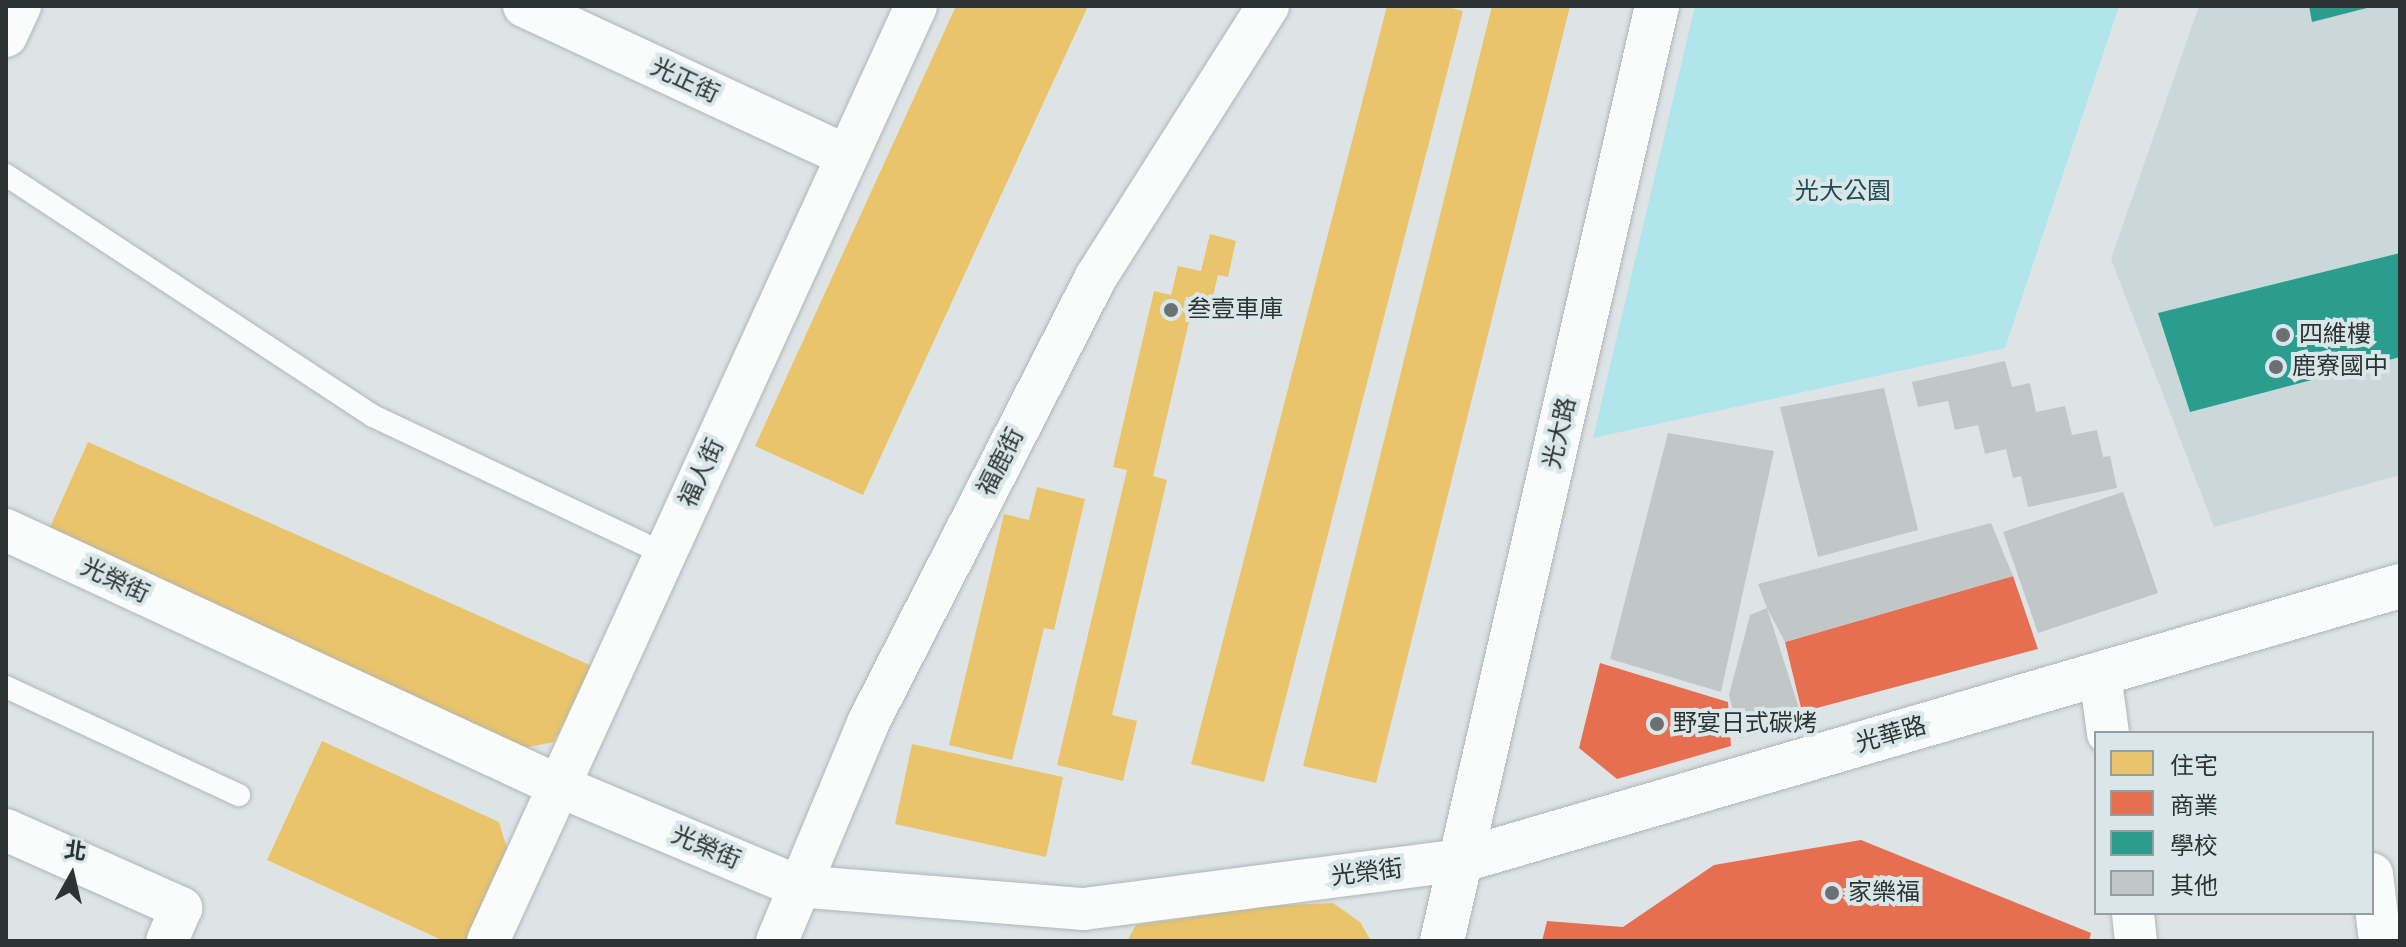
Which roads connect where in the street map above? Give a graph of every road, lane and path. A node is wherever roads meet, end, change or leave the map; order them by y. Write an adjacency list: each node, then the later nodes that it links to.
1 (20, 6): 6 (street)
2 (524, 6): 7 (street, 光正街)
3 (916, 6): 7 (street, 福人街)
4 (1268, 6): 19 (street, 福鹿街)
5 (1657, 6): 18 (street, 光大路)
6 (6, 36)
7 (847, 156): 10 (street, 福人街)
8 (6, 175): 10 (lane)
9 (6, 530): 15 (street, 光榮街)
10 (665, 554): 15 (street, 福人街)
11 (2400, 586): 12 (street, 光華路)
12 (2100, 674): 14 (street); 18 (street, 光華路)
13 (6, 687): 16 (lane)
14 (2108, 731)
15 (559, 786): 19 (street, 光榮街); 24 (street, 福人街)
16 (239, 795)
17 (6, 830): 23 (street)
18 (1463, 860): 22 (street, 光榮街); 26 (street)
19 (797, 886): 22 (street, 光榮街); 25 (street, 福鹿街)
20 (2374, 891): 28 (street)
21 (2133, 915): 27 (street)
22 (1080, 925)
23 (167, 941)
24 (488, 941)
25 (777, 941)
26 (1442, 941)
27 (2136, 941)
28 (2380, 941)

